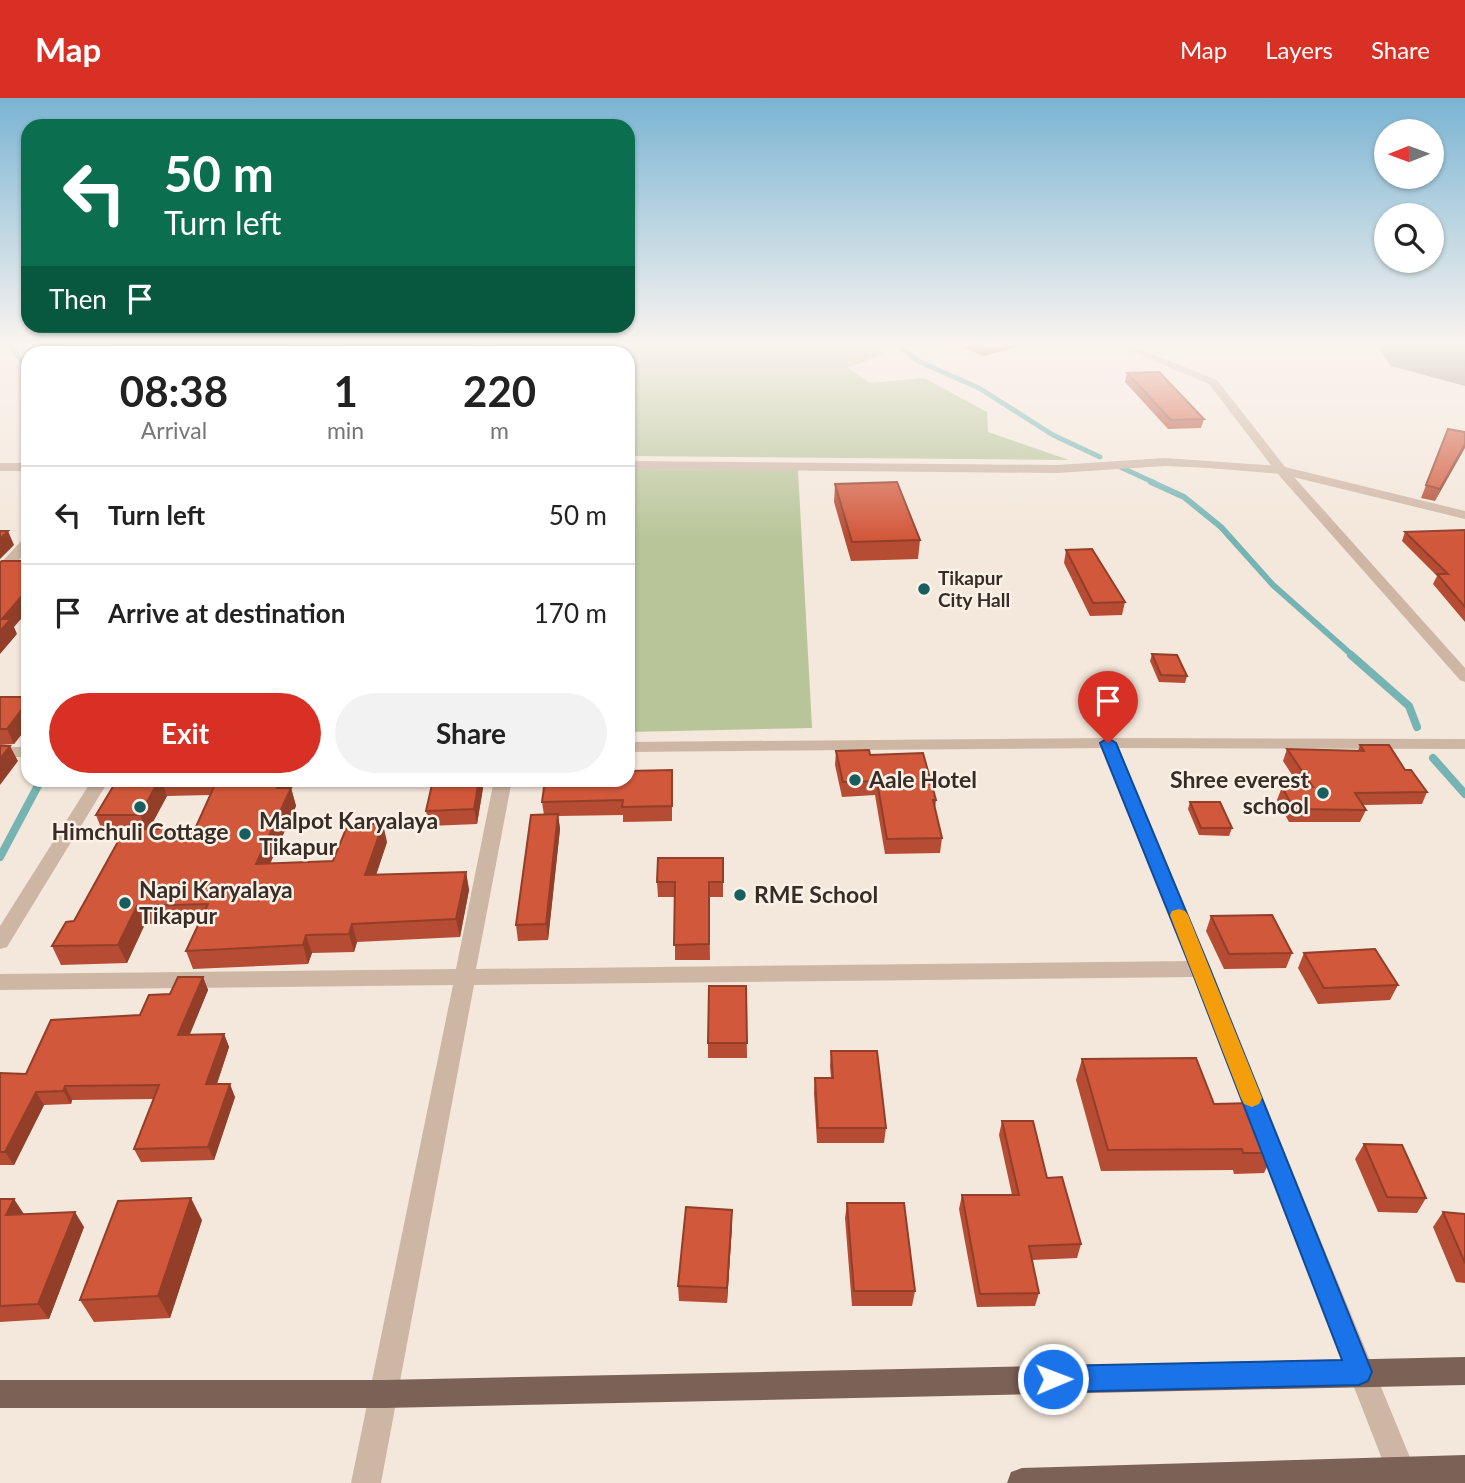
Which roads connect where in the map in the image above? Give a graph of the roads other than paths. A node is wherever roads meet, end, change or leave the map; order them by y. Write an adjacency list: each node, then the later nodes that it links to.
1 (1234, 410): 5 (street)
2 (635, 465): 5 (street)
3 (0, 467): 4 (street)
4 (21, 467)
5 (1281, 470): 6 (street); 9 (street)
6 (1465, 515)
7 (21, 550): 8 (street)
8 (0, 572)
9 (1465, 677)
10 (1108, 743): 11 (street); 12 (street); 18 (street)
11 (1465, 744)
12 (635, 747)
13 (0, 752): 14 (street)
14 (21, 752)
15 (97, 787): 17 (street)
16 (502, 787): 19 (street)
17 (0, 942)
18 (1201, 969): 19 (street); 22 (street)
19 (466, 978): 20 (street); 24 (street)
20 (0, 982)
21 (1465, 1371): 22 (main road)
22 (1359, 1372): 24 (main road); 26 (street)
23 (0, 1394): 24 (main road)
24 (384, 1394): 28 (street)
25 (1465, 1471): 26 (main road)
26 (1401, 1472): 27 (main road)
27 (1250, 1480): 29 (main road)
28 (366, 1483)
29 (1022, 1483)

